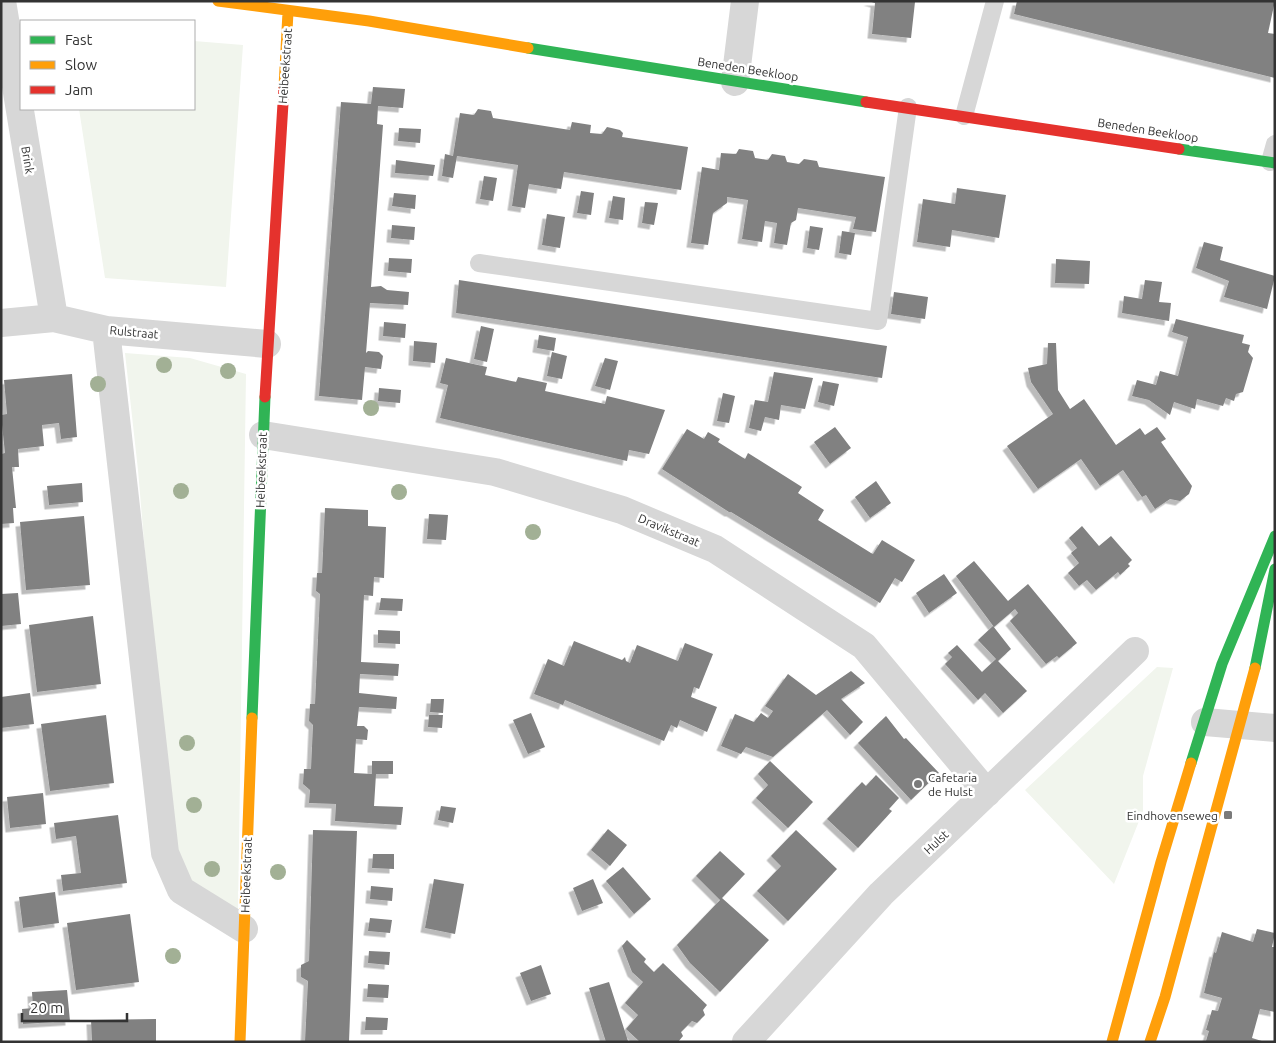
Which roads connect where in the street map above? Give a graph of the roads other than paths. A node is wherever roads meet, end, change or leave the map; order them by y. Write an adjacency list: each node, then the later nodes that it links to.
1 (2, 1): 12 (street, Brink)
2 (218, 1): 5 (street, Beneden Beekloop)
3 (745, 1): 6 (street)
4 (995, 1): 8 (lane)
5 (288, 12): 6 (street, Beneden Beekloop); 15 (street, Heibeekstraat)
6 (735, 82): 7 (street, Beneden Beekloop)
7 (908, 107): 8 (street, Beneden Beekloop); 11 (lane)
8 (964, 116): 10 (street, Beneden Beekloop)
9 (1275, 144): 10 (lane)
10 (1272, 162)
11 (479, 264)
12 (54, 318): 13 (street, Rulstraat); 14 (street, Rulstraat)
13 (1, 323)
14 (106, 330): 15 (street, Rulstraat); 24 (street, Heibeekstraat)
15 (268, 344): 16 (street, Heibeekstraat)
16 (262, 435): 23 (street, Dravikstraat); 24 (street, Heibeekstraat)
17 (1275, 536): 20 (street)
18 (1275, 569): 21 (street)
19 (1135, 651): 23 (street, Hulst)
20 (1205, 722): 21 (street); 27 (street)
21 (1240, 724): 22 (street); 28 (street)
22 (1275, 728)
23 (987, 794): 26 (street, Hulst)
24 (244, 929): 25 (street, Heibeekstraat)
25 (240, 1042)
26 (746, 1042)
27 (1112, 1042)
28 (1150, 1042)

